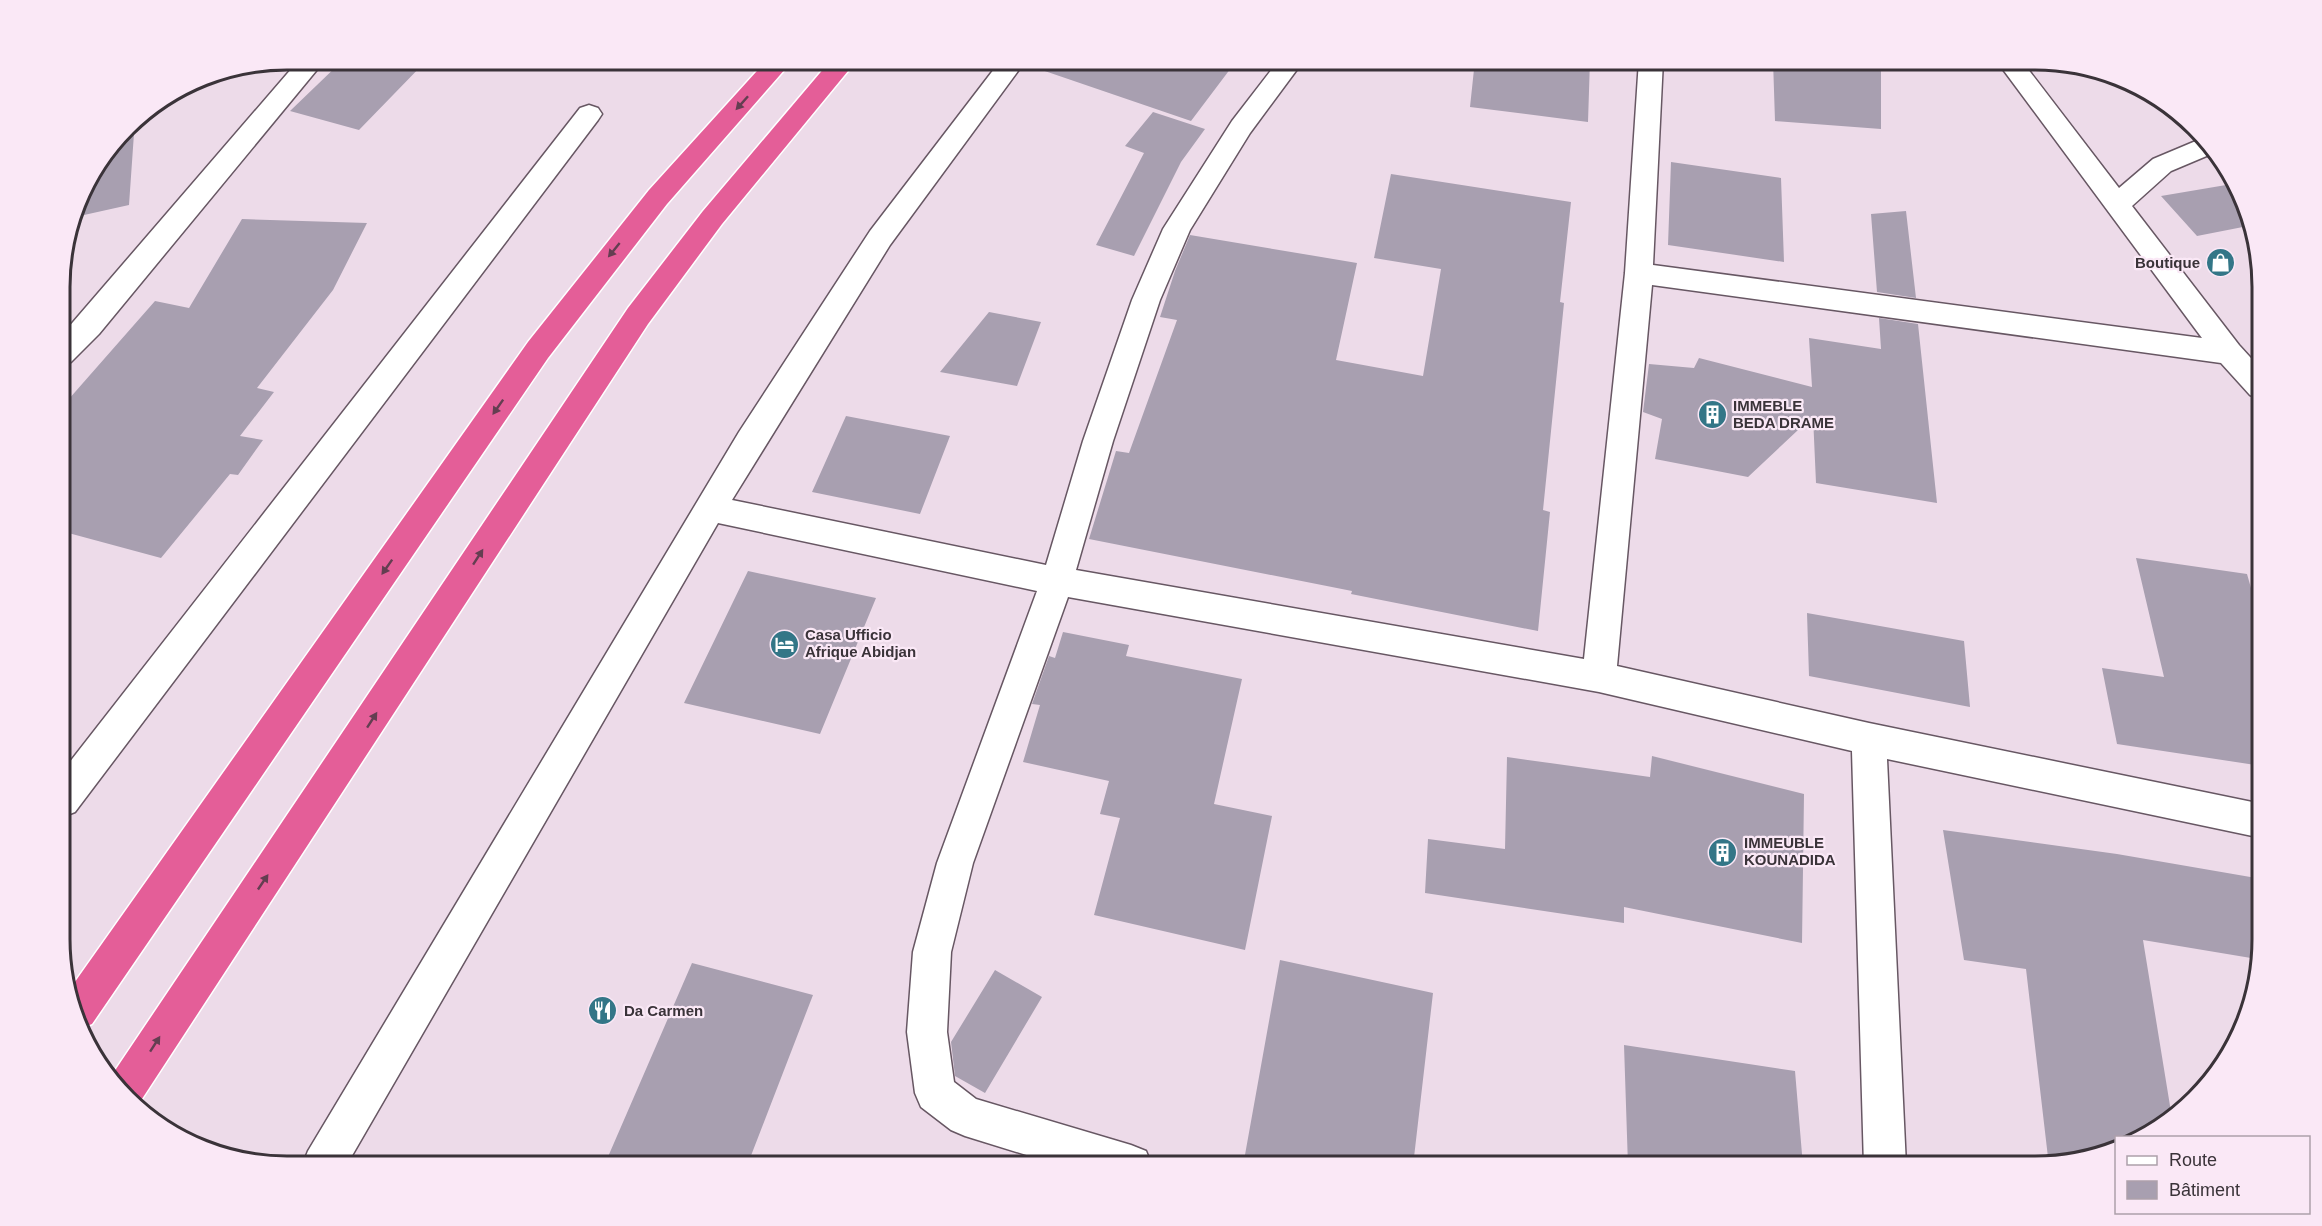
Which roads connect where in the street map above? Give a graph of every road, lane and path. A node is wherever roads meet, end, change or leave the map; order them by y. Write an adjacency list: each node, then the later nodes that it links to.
1 (297, 70): 12 (street)
2 (772, 70): 21 (highway, one-way to 21)
3 (836, 70): 22 (highway, one-way to 3)
4 (1006, 70): 15 (street)
5 (1284, 70): 16 (street)
6 (1651, 70): 11 (street)
7 (2016, 70): 10 (street)
8 (589, 114): 19 (street)
9 (2201, 148): 10 (street)
10 (2117, 204): 13 (street)
11 (1639, 273): 13 (street); 17 (street)
12 (70, 345)
13 (2229, 353): 14 (street)
14 (2252, 378)
15 (710, 508): 16 (street); 23 (street)
16 (1057, 581): 17 (street); 24 (street)
17 (1599, 677): 18 (street)
18 (1869, 739): 20 (street); 25 (street)
19 (70, 790)
20 (2252, 819)
21 (81, 1005)
22 (128, 1086)
23 (329, 1156)
24 (1098, 1156)
25 (1885, 1156)

